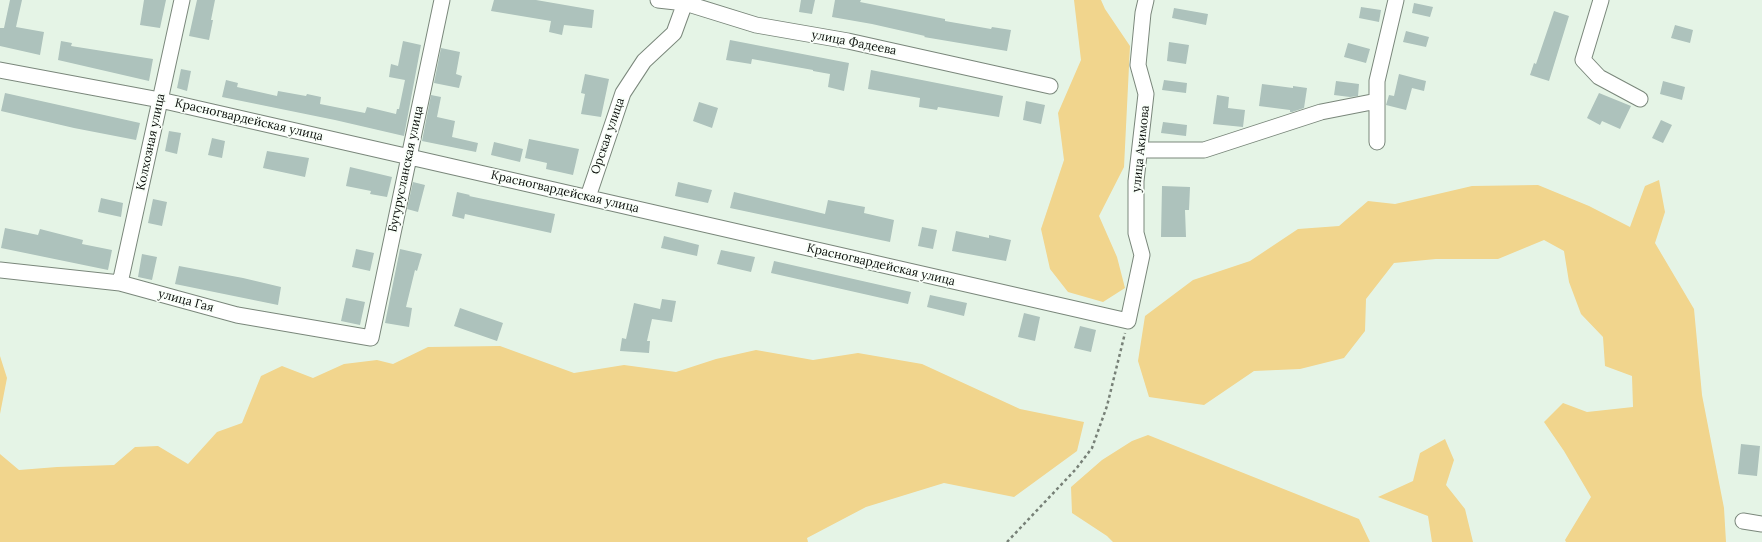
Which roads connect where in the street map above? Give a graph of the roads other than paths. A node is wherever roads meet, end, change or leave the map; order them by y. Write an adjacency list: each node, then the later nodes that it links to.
1 (182, 0): 11 (street, Колхозная улица)
2 (442, 0): 15 (street, Бугурусланская улица)
3 (658, 0): 7 (street, улица Фадеева)
4 (1146, 0): 14 (street, улица Акимова)
5 (1396, 0): 12 (street)
6 (1601, 0): 10 (street)
7 (686, 1): 9 (street, улица Фадеева); 16 (street, Орская улица)
8 (0, 70): 11 (street, Красногвардейская улица)
9 (1050, 86)
10 (1640, 99)
11 (160, 100): 15 (street, Красногвардейская улица); 18 (street, Колхозная улица)
12 (1377, 102): 13 (street); 14 (street)
13 (1377, 142)
14 (1140, 150): 19 (street, улица Акимова)
15 (408, 156): 16 (street, Красногвардейская улица); 20 (street, Бугурусланская улица)
16 (588, 197): 19 (street, Красногвардейская улица)
17 (0, 270): 18 (street, улица Гая)
18 (120, 283): 20 (street, улица Гая)
19 (1128, 321)
20 (371, 338)
21 (1743, 521): 22 (street)
22 (1762, 524)

